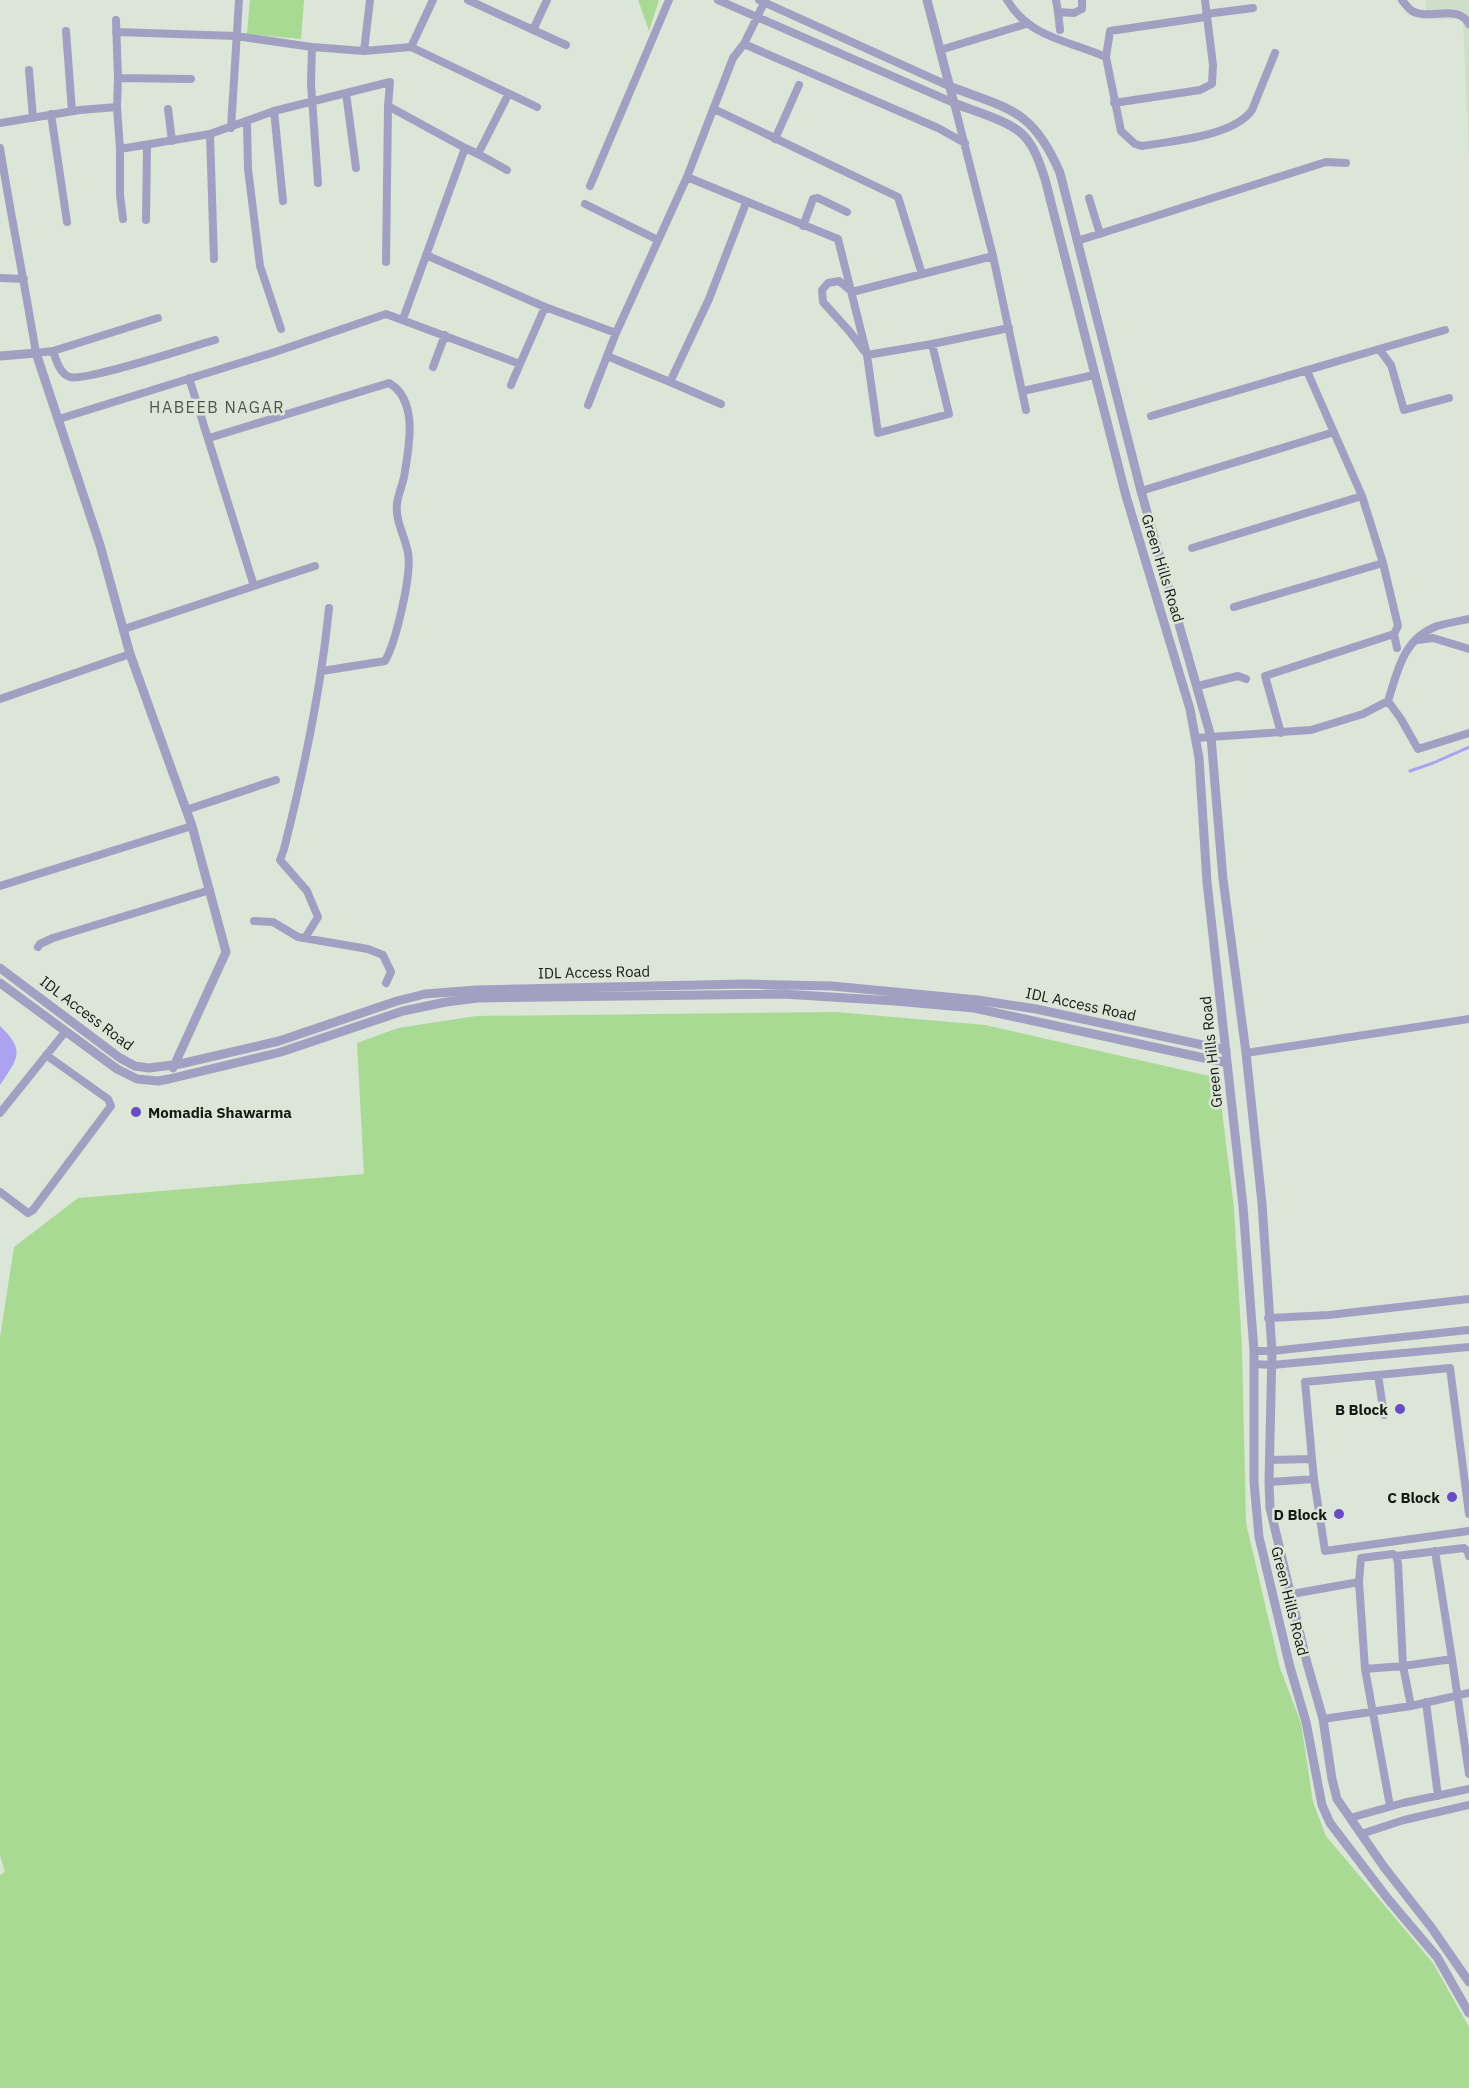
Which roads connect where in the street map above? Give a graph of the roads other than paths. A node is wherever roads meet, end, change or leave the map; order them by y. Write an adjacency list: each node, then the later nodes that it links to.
1 (239, 0): 27 (street)
2 (370, 0): 33 (street)
3 (433, 0): 30 (street)
4 (468, 0): 23 (street)
5 (547, 0): 23 (street)
6 (669, 0): 72 (street)
7 (718, 0): 19 (street)
8 (927, 0): 32 (street)
9 (1007, 0): 21 (street)
10 (1056, 0): 17 (street)
11 (1082, 0): 17 (street)
12 (1205, 0): 18 (street)
13 (1402, 0): 22 (street)
14 (762, 1): 15 (street); 19 (street)
15 (780, 4): 40 (street)
16 (1253, 8): 18 (street)
17 (1058, 12): 26 (street)
18 (1206, 15): 35 (street); 45 (street)
19 (757, 18): 28 (street); 44 (street)
20 (116, 20): 25 (street)
21 (1026, 24): 26 (street); 32 (street)
22 (1469, 24)
23 (532, 30): 29 (street)
24 (66, 31): 51 (street)
25 (116, 32): 27 (street); 37 (street)
26 (1061, 34): 35 (street)
27 (236, 36): 31 (street); 57 (street)
28 (744, 44): 50 (street); 61 (street)
29 (566, 45)
30 (411, 46): 33 (street); 42 (street)
31 (312, 47): 33 (street); 43 (street)
32 (940, 50): 40 (street)
33 (364, 51)
34 (1275, 53): 45 (street)
35 (1106, 57): 45 (street)
36 (29, 70): 54 (street)
37 (118, 78): 38 (street); 47 (street)
38 (191, 79)
39 (799, 85): 59 (street)
40 (949, 86): 44 (street); 86 (street, Green Hills Road)
41 (346, 93): 43 (street); 46 (street); 68 (street)
42 (508, 95): 48 (street); 66 (street)
43 (312, 103): 52 (street); 71 (street)
44 (954, 103): 61 (street); 114 (street, Green Hills Road)
45 (1114, 103)
46 (388, 106): 64 (street); 90 (street)
47 (117, 107): 51 (street); 65 (street)
48 (537, 107)
49 (168, 109): 60 (street)
50 (714, 109): 59 (street); 70 (street)
51 (72, 111): 53 (street)
52 (274, 111): 55 (street); 75 (street)
53 (51, 114): 54 (street); 81 (street)
54 (33, 118): 56 (street)
55 (247, 122): 57 (street); 99 (street)
56 (0, 123)
57 (231, 128): 58 (street)
58 (210, 134): 60 (street); 89 (street)
59 (775, 139): 91 (street)
60 (172, 141): 62 (street)
61 (965, 143): 88 (street)
62 (147, 144): 65 (street); 80 (street)
63 (0, 148): 73 (street)
64 (465, 148): 66 (street); 87 (street)
65 (120, 149): 79 (street)
66 (478, 154): 69 (street)
67 (1346, 164): 84 (street)
68 (356, 168)
69 (507, 170)
70 (687, 177): 76 (street); 85 (street)
71 (318, 183)
72 (590, 186)
73 (3, 194): 93 (street)
74 (1089, 198): 84 (street)
75 (283, 201)
76 (746, 203): 82 (street); 116 (street)
77 (585, 204): 85 (street)
78 (848, 212): 82 (street)
79 (123, 219)
80 (146, 220)
81 (67, 222)
82 (804, 224): 83 (street); 94 (street)
83 (819, 227)
84 (1100, 234): 86 (street)
85 (658, 240): 101 (street)
86 (1077, 241): 127 (street, Green Hills Road)
87 (426, 255): 95 (street); 97 (street)
88 (993, 256): 91 (street); 98 (street)
89 (214, 259)
90 (386, 262)
91 (922, 274): 94 (street)
92 (0, 278): 93 (street)
93 (24, 279): 107 (street)
94 (852, 292): 108 (street); 108 (street)
95 (545, 307): 101 (street); 111 (street)
96 (158, 318): 106 (street)
97 (403, 319): 102 (street); 115 (street)
98 (1009, 328): 104 (street); 118 (street)
99 (281, 329)
100 (1444, 330): 105 (street)
101 (616, 333): 110 (street)
102 (445, 335): 111 (street); 112 (street)
103 (215, 340): 106 (street)
104 (932, 344): 108 (street); 108 (street)
105 (1379, 349): 113 (street); 119 (street)
106 (53, 351): 107 (street)
107 (36, 353): 109 (street); 124 (street)
108 (867, 355)
109 (0, 356)
110 (607, 356): 116 (street); 121 (street)
111 (520, 364): 117 (street)
112 (433, 367)
113 (1307, 371): 123 (street); 125 (street)
114 (1094, 375): 118 (street); 150 (street, Green Hills Road)
115 (189, 378): 124 (street); 126 (street)
116 (670, 382): 120 (street)
117 (511, 385)
118 (1023, 391): 122 (street)
119 (1449, 398)
120 (721, 404)
121 (588, 405)
122 (1026, 410)
123 (1151, 416)
124 (59, 419): 136 (street)
125 (1334, 432): 127 (street); 128 (street)
126 (209, 438): 132 (street); 142 (street)
127 (1141, 491): 144 (street, Green Hills Road)
128 (1362, 496): 129 (street); 130 (street)
129 (1192, 548)
130 (1383, 563): 133 (street); 137 (street)
131 (315, 566): 132 (street)
132 (254, 586): 136 (street)
133 (1234, 607)
134 (329, 608): 142 (street)
135 (1469, 619): 138 (street)
136 (124, 629): 141 (street)
137 (1394, 634): 139 (street); 147 (street)
138 (1413, 641): 140 (street); 146 (street)
139 (1398, 648)
140 (1469, 649)
141 (130, 654): 145 (street); 152 (street)
142 (322, 670): 157 (street)
143 (1246, 679): 144 (street)
144 (1198, 686): 149 (street, Green Hills Road)
145 (0, 699)
146 (1388, 701): 147 (street); 148 (street)
147 (1281, 733): 149 (street)
148 (1469, 733)
149 (1211, 737): 150 (street); 167 (street, Green Hills Road)
150 (1196, 738): 166 (street, Green Hills Road)
151 (276, 780): 152 (street)
152 (186, 810): 153 (street)
153 (192, 826): 154 (street); 155 (street)
154 (0, 886)
155 (210, 890): 158 (street); 170 (street)
156 (255, 921): 157 (street)
157 (305, 938): 161 (street)
158 (38, 947)
159 (0, 968): 170 (street, IDL Access Road)
160 (0, 983): 165 (street)
161 (386, 983)
162 (1036, 1010): 164 (street); 166 (street, IDL Access Road); 170 (street, IDL Access Road)
163 (1469, 1019): 167 (street)
164 (1036, 1020): 169 (street); 171 (street)
165 (65, 1032): 168 (street); 171 (street)
166 (1226, 1050): 169 (street, Green Hills Road)
167 (1246, 1053): 175 (street, Green Hills Road)
168 (46, 1055): 172 (street); 173 (street)
169 (1227, 1064): 180 (street, Green Hills Road)
170 (174, 1065): 171 (street)
171 (169, 1079)
172 (0, 1113)
173 (0, 1192)
174 (1469, 1299): 175 (street)
175 (1268, 1318): 181 (street, Green Hills Road)
176 (1468, 1329): 177 (street); 178 (street)
177 (1377, 1339): 181 (street); 182 (street)
178 (1469, 1340)
179 (1469, 1347): 182 (street)
180 (1254, 1351): 181 (street); 183 (street, Green Hills Road)
181 (1272, 1351): 184 (street, Green Hills Road)
182 (1379, 1354): 184 (street)
183 (1254, 1364): 184 (street); 215 (street, Green Hills Road)
184 (1272, 1365): 188 (street, Green Hills Road)
185 (1378, 1375): 186 (street); 187 (street); 191 (street)
186 (1384, 1415)
187 (1312, 1459): 188 (street); 189 (street)
188 (1270, 1460): 190 (street, Green Hills Road)
189 (1314, 1479): 190 (street); 192 (street)
190 (1269, 1482): 197 (street, Green Hills Road)
191 (1469, 1514)
192 (1469, 1531)
193 (1435, 1551): 194 (street); 195 (street); 198 (street)
194 (1396, 1556): 196 (street); 199 (street)
195 (1469, 1556)
196 (1359, 1582): 197 (street); 200 (street)
197 (1292, 1594): 206 (street, Green Hills Road)
198 (1452, 1659): 199 (street); 202 (street)
199 (1404, 1666): 200 (street); 204 (street)
200 (1365, 1669): 205 (street)
201 (1469, 1693): 202 (street)
202 (1457, 1696): 203 (street); 207 (street)
203 (1426, 1702): 204 (street); 209 (street)
204 (1411, 1706): 205 (street)
205 (1373, 1712): 206 (street); 211 (street)
206 (1323, 1719): 212 (street, Green Hills Road)
207 (1469, 1774)
208 (1469, 1789): 209 (street)
209 (1438, 1796): 211 (street)
210 (1469, 1805): 213 (street)
211 (1390, 1806): 212 (street)
212 (1350, 1818): 213 (street, Green Hills Road)
213 (1361, 1834): 214 (street, Green Hills Road)
214 (1400, 1888): 215 (street); 216 (street, Green Hills Road)
215 (1388, 1899): 217 (street, Green Hills Road)
216 (1469, 1982)
217 (1469, 2013)

